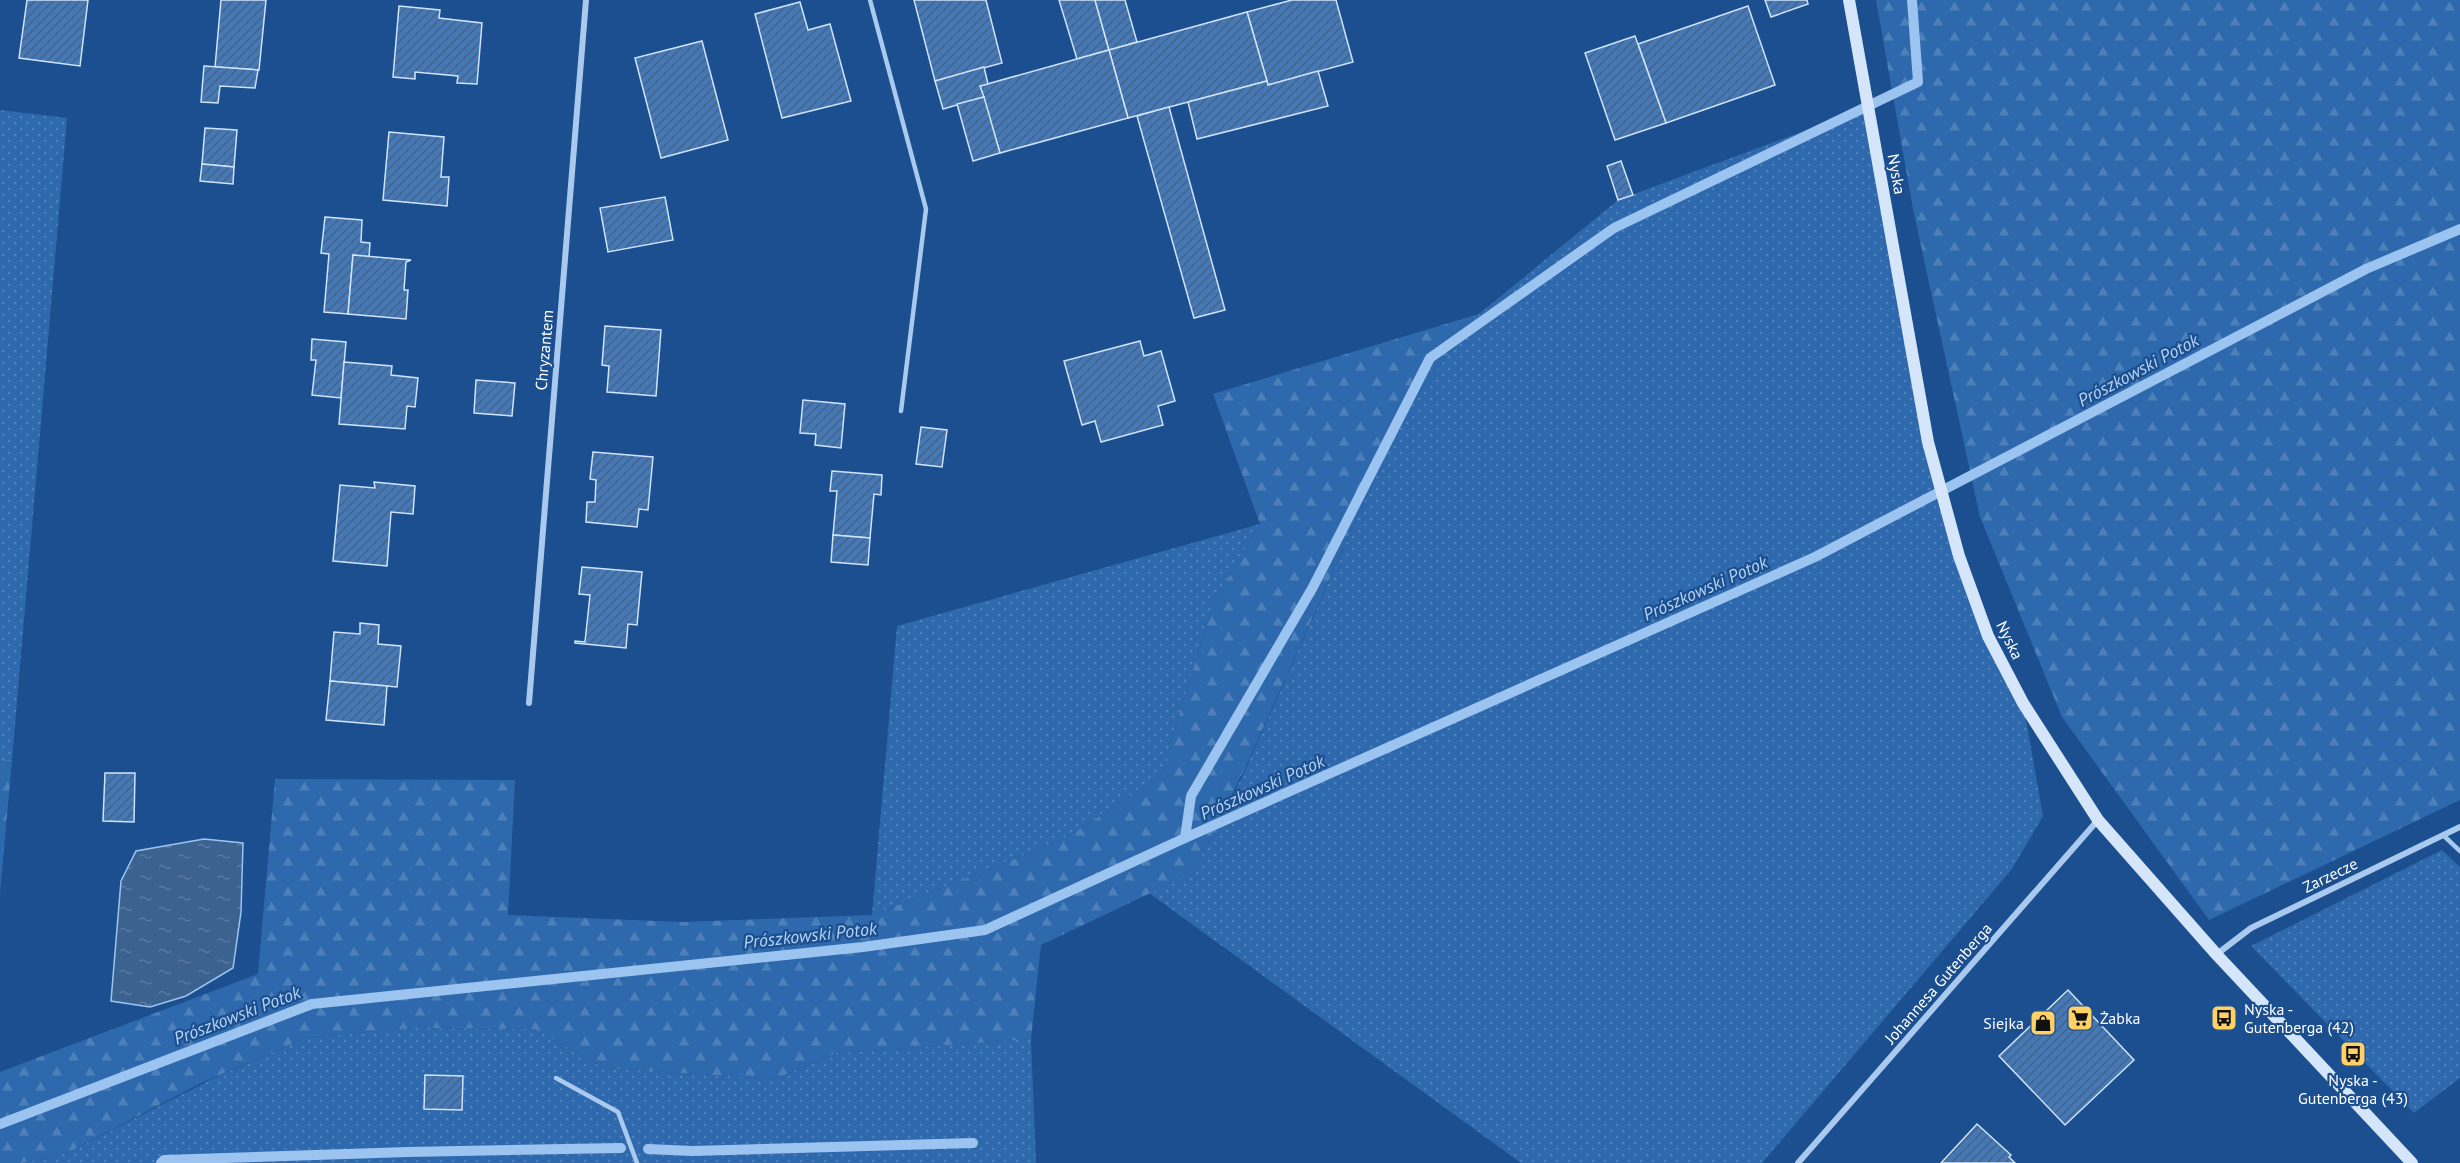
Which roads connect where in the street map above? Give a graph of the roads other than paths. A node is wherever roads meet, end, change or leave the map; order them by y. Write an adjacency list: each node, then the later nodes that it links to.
1 (586, 0): 5 (street, Chryzantem)
2 (870, 0): 4 (lane)
3 (1849, 0): 6 (street, Nyska)
4 (901, 411)
5 (529, 703)
6 (2098, 820): 10 (street, Nyska); 13 (street, Johannesa Gutenberga)
7 (2460, 827): 8 (street, Zarzecze)
8 (2443, 835): 9 (lane); 10 (street, Zarzecze)
9 (2460, 851)
10 (2217, 955): 14 (street, Nyska)
11 (556, 1078): 12 (lane)
12 (637, 1163)
13 (1798, 1163)
14 (2412, 1163)

